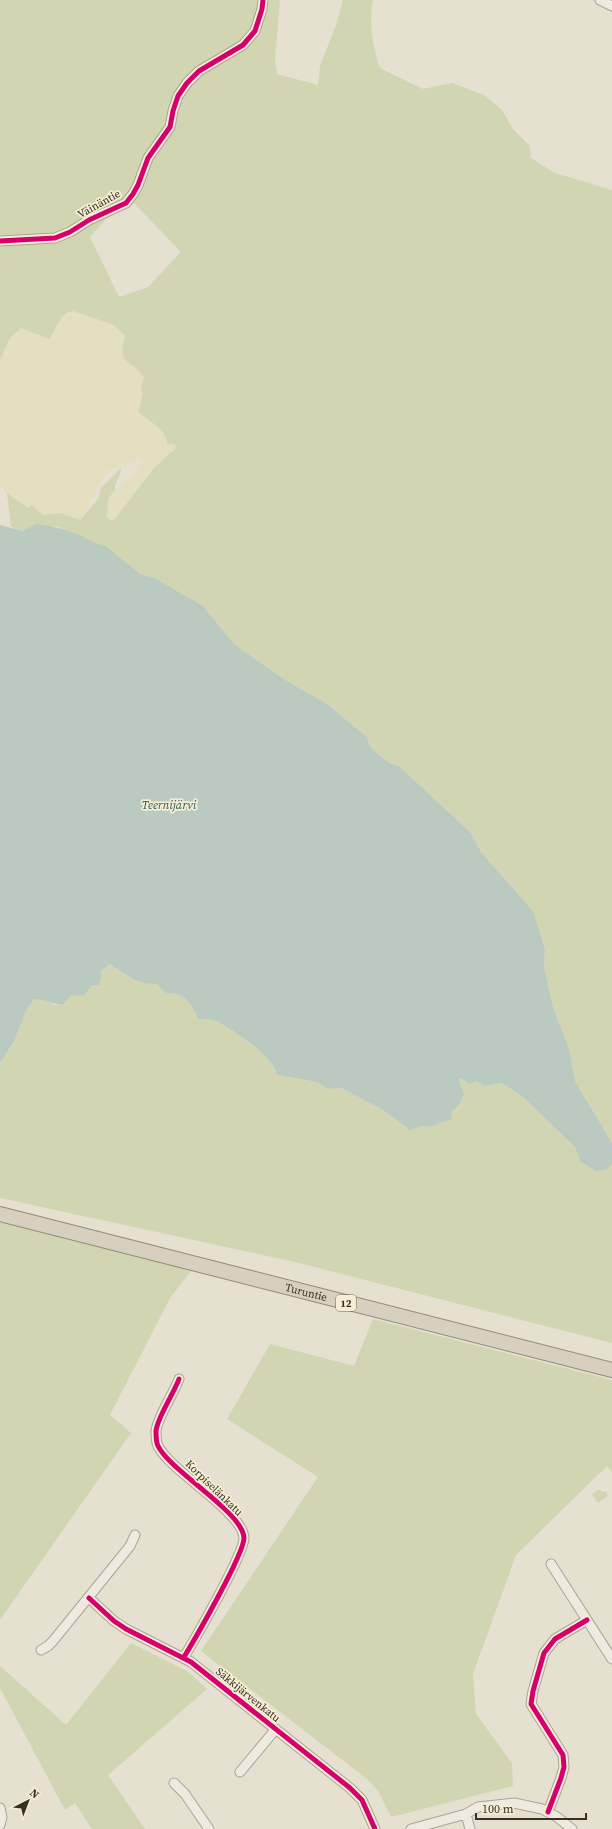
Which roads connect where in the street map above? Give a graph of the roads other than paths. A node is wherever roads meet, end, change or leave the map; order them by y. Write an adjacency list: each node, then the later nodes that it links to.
1 (263, 0): 4 (street, Väinäntie)
2 (600, 0): 3 (street)
3 (612, 6)
4 (0, 241)
5 (0, 1214): 6 (highway, Turuntie / 12)
6 (612, 1370)
7 (179, 1379): 13 (street, Korpiselänkatu)
8 (135, 1535): 10 (street)
9 (551, 1564): 11 (street)
10 (89, 1598): 12 (street); 13 (street, Säkkijärvenkatu)
11 (587, 1620): 14 (street); 19 (street)
12 (41, 1650)
13 (184, 1657): 15 (street, Säkkijärvenkatu)
14 (612, 1659)
15 (275, 1730): 16 (street); 23 (street, Säkkijärvenkatu)
16 (240, 1772)
17 (174, 1783): 22 (street)
18 (0, 1808): 21 (street)
19 (548, 1812): 20 (street); 26 (street)
20 (466, 1814): 24 (street); 25 (street)
21 (0, 1825)
22 (209, 1829)
23 (375, 1829)
24 (411, 1829)
25 (470, 1829)
26 (572, 1829)

